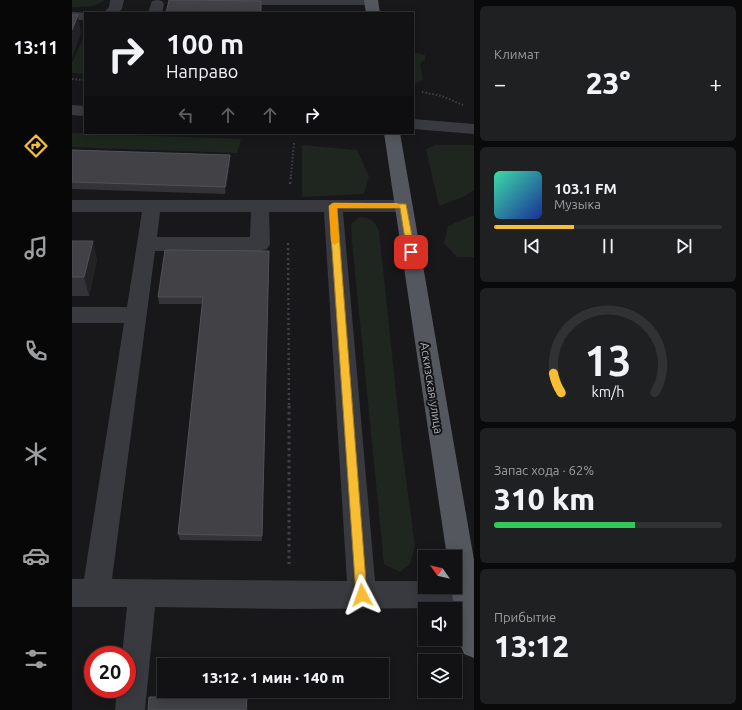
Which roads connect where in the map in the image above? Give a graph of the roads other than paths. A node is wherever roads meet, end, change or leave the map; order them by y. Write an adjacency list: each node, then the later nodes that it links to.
1 (117, 0): 4 (street)
2 (219, 1): 3 (street)
3 (372, 5)
4 (111, 12)
5 (72, 16): 6 (street)
6 (84, 16)
7 (72, 110): 8 (street)
8 (84, 111)
9 (414, 124): 10 (street)
10 (474, 129)
11 (392, 134): 16 (main road, Аскизская улица)
12 (72, 206): 13 (street)
13 (152, 206): 14 (street); 17 (street)
14 (260, 206): 15 (street); 17 (street)
15 (333, 206): 16 (street); 23 (street)
16 (403, 206): 22 (main road, Аскизская улица)
17 (147, 244): 19 (street)
18 (72, 314): 19 (street)
19 (136, 315): 20 (street)
20 (84, 593): 21 (street)
21 (143, 593): 23 (street); 25 (street)
22 (466, 594): 23 (street); 24 (main road, Аскизская улица)
23 (362, 595)
24 (474, 644)
25 (130, 710)

